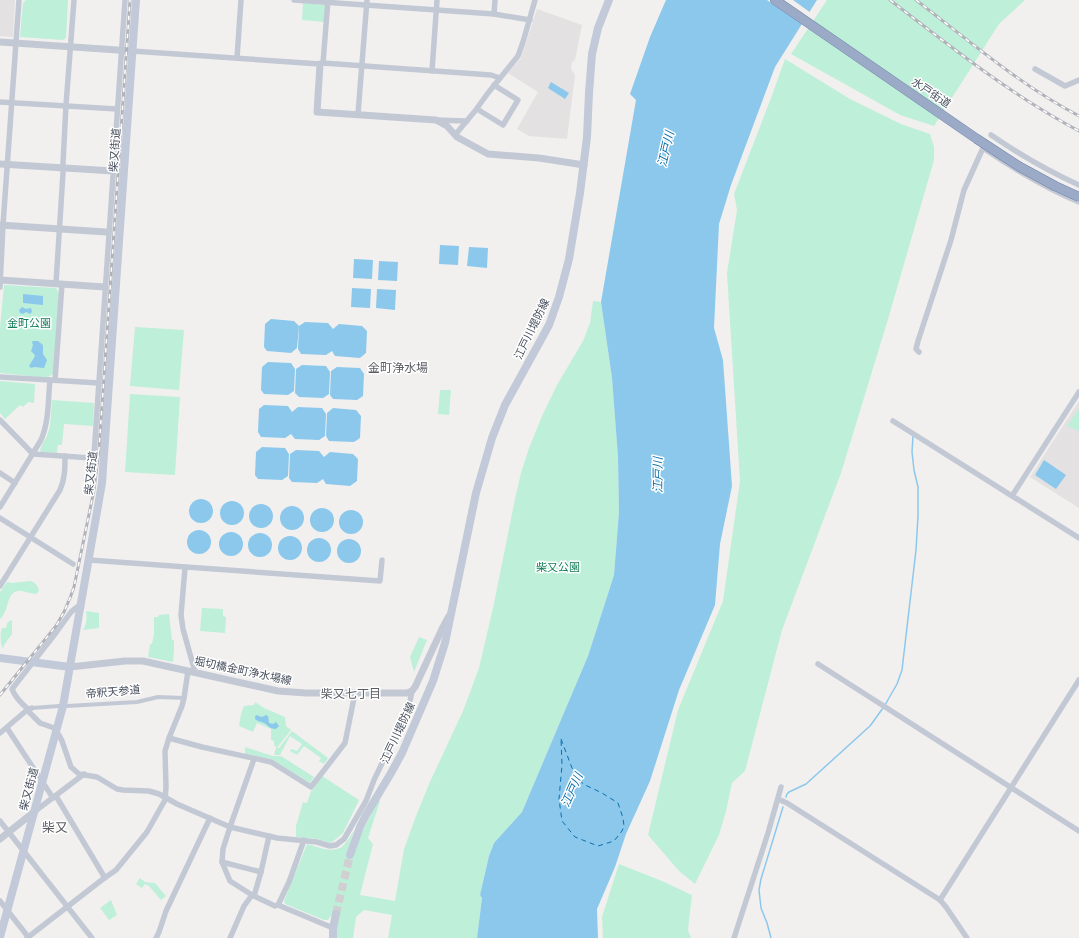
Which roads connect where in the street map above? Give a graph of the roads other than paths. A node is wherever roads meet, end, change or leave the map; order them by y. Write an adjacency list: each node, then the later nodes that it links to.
1 (19, 0): 19 (street)
2 (74, 0): 20 (street)
3 (125, 0): 21 (street)
4 (136, 0): 22 (main road, 柴又街道)
5 (241, 0): 23 (street)
6 (294, 0): 13 (street)
7 (436, 0): 15 (street)
8 (495, 0): 16 (street)
9 (535, 0): 17 (street)
10 (609, 0): 44 (main road, 江戸川堤防線)
11 (775, 0): 39 (highway, 水戸街道)
12 (785, 0): 39 (highway, 水戸街道)
13 (327, 1): 14 (street); 24 (street)
14 (366, 3): 15 (street); 25 (street)
15 (436, 10): 16 (street); 27 (street)
16 (494, 14): 17 (street)
17 (530, 20): 28 (street)
18 (0, 42): 19 (street)
19 (16, 43): 20 (street); 32 (street)
20 (71, 46): 21 (street); 33 (street)
21 (121, 50): 22 (street); 34 (street)
22 (132, 51): 23 (street); 74 (main road, 柴又街道)
23 (237, 58): 24 (street)
24 (321, 64): 25 (street); 36 (street)
25 (362, 66): 27 (street); 36 (street)
26 (1035, 69): 29 (street)
27 (432, 71): 28 (street)
28 (500, 78): 30 (street)
29 (1079, 80)
30 (494, 85): 35 (street); 35 (street)
31 (0, 102): 32 (street)
32 (12, 103): 33 (street); 43 (street)
33 (66, 105): 34 (street); 45 (street)
34 (117, 109): 46 (street)
35 (477, 109): 38 (street)
36 (358, 114): 37 (street)
37 (436, 120): 38 (street); 40 (street)
38 (467, 121): 40 (street)
39 (962, 125): 42 (highway, 水戸街道)
40 (455, 135): 44 (street)
41 (991, 135): 47 (street)
42 (979, 136): 48 (highway, 水戸街道); 49 (highway, 水戸街道, bridge)
43 (3, 164): 45 (street); 51 (street)
44 (584, 165): 80 (main road, 江戸川堤防線)
45 (63, 168): 46 (street); 52 (street)
46 (113, 171): 53 (street)
47 (1079, 186)
48 (1079, 191)
49 (1079, 197)
50 (1079, 202): 58 (street)
51 (1, 225): 52 (street); 54 (street)
52 (60, 229): 53 (street); 55 (street)
53 (108, 232): 57 (street)
54 (0, 280): 55 (street); 56 (street)
55 (59, 283): 57 (street); 60 (street)
56 (0, 287)
57 (106, 287): 61 (street)
58 (919, 352)
59 (0, 376): 60 (street)
60 (52, 380): 61 (street); 65 (street)
61 (99, 383): 66 (street)
62 (1079, 392): 69 (street)
63 (0, 420): 65 (street)
64 (893, 421): 69 (street)
65 (33, 454): 66 (street); 68 (street)
66 (65, 456): 72 (street)
67 (0, 473): 68 (street)
68 (15, 483): 70 (street)
69 (1012, 496): 73 (street)
70 (0, 506)
71 (0, 518): 72 (street)
72 (31, 538): 76 (street); 78 (street)
73 (1079, 538)
74 (89, 560): 77 (street); 79 (main road, 柴又街道)
75 (382, 560): 77 (street)
76 (73, 564)
77 (185, 568): 85 (street)
78 (0, 586)
79 (81, 604): 82 (street); 84 (main road, 柴又街道)
80 (451, 614): 87 (street, 江戸川堤防線); 115 (main road, 江戸川堤防線)
81 (0, 658): 82 (main road)
82 (33, 662): 84 (main road); 92 (street)
83 (818, 664): 101 (street)
84 (70, 667): 85 (street, 堀切橋金町浄水場線); 94 (main road, 柴又街道)
85 (191, 672): 88 (street, 堀切橋金町浄水場線); 89 (street)
86 (1079, 680): 101 (street)
87 (412, 691): 88 (street, 堀切橋金町浄水場線); 113 (street)
88 (355, 693): 97 (street)
89 (184, 698): 91 (street, 帝釈天参道); 96 (street)
90 (59, 706): 92 (street)
91 (67, 706)
92 (29, 709): 93 (street); 94 (street)
93 (7, 728): 95 (street); 99 (street)
94 (56, 731): 98 (street); 99 (main road, 柴又街道)
95 (0, 733)
96 (169, 738): 97 (street); 103 (street)
97 (254, 758): 108 (street)
98 (84, 774): 102 (street); 103 (street)
99 (42, 782): 102 (street); 105 (main road, 柴又街道)
100 (781, 787): 104 (street)
101 (1011, 788): 109 (street); 120 (street)
102 (54, 797): 105 (street); 118 (street)
103 (165, 797): 106 (street); 118 (street)
104 (778, 799): 120 (street); 133 (street)
105 (34, 812): 110 (street); 114 (main road, 柴又街道)
106 (210, 818): 108 (street); 130 (street)
107 (0, 821): 110 (street)
108 (230, 827): 111 (street); 116 (street)
109 (1079, 831)
110 (9, 832): 112 (street); 114 (street)
111 (269, 836): 113 (street); 117 (street)
112 (0, 840)
113 (304, 840): 122 (street)
114 (23, 850): 123 (street); 124 (main road, 柴又街道)
115 (350, 855)
116 (222, 862): 117 (street); 119 (street)
117 (261, 872): 119 (street)
118 (105, 878): 123 (street)
119 (253, 896): 122 (street); 131 (street)
120 (940, 900): 134 (street)
121 (0, 901): 124 (street)
122 (278, 905): 126 (street)
123 (67, 906): 128 (street); 129 (street)
124 (7, 910): 127 (main road, 柴又街道); 128 (street)
125 (336, 914): 126 (main road)
126 (333, 928): 132 (main road)
127 (0, 938)
128 (28, 938)
129 (92, 938)
130 (156, 938)
131 (230, 938)
132 (333, 938)
133 (734, 938)
134 (967, 938)

